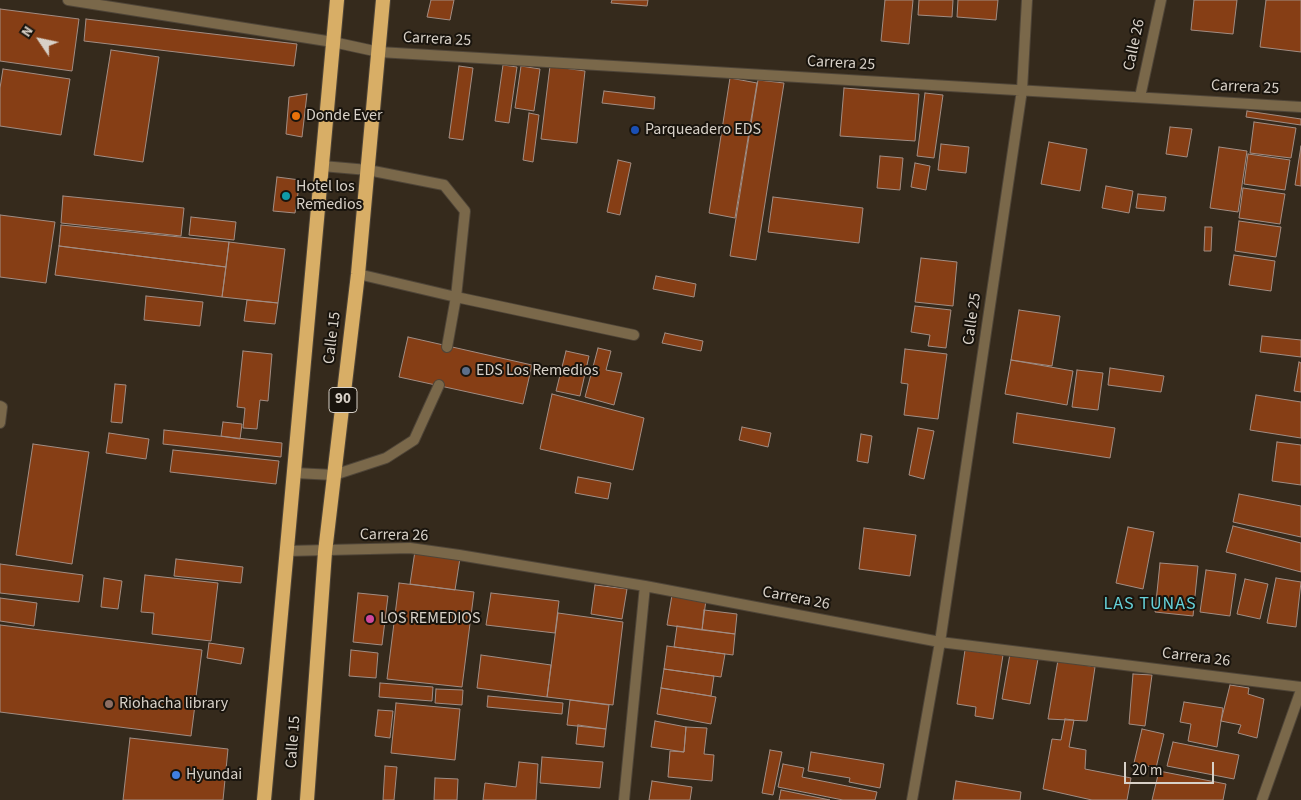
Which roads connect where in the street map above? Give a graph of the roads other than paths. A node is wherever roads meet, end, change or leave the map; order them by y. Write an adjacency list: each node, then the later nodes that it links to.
1 (68, 0): 6 (street, Carrera 25)
2 (337, 0): 6 (highway, Calle 15)
3 (384, 0): 7 (highway, Calle 15 / 90)
4 (1026, 0): 8 (street, Calle 25)
5 (1161, 0): 9 (street, Calle 26)
6 (333, 42): 7 (street, Carrera 25); 11 (highway, Calle 15)
7 (379, 52): 8 (street, Carrera 25); 12 (highway, Calle 15 / 90)
8 (1022, 90): 9 (street, Carrera 25); 25 (street, Calle 25)
9 (1140, 97): 10 (street, Carrera 25)
10 (1301, 107)
11 (322, 166): 12 (street); 20 (highway, Calle 15)
12 (368, 170): 13 (highway, Calle 15 / 90); 14 (street)
13 (358, 274): 14 (street); 21 (highway, Calle 15 / 90)
14 (456, 297): 15 (street); 16 (street)
15 (634, 335)
16 (448, 347)
17 (439, 385): 21 (street)
18 (1, 406): 19 (street)
19 (0, 423)
20 (295, 473): 21 (street); 22 (highway, Calle 15)
21 (334, 474): 23 (highway, Calle 15 / 90)
22 (287, 551): 23 (street, Carrera 26); 27 (highway, Calle 15)
23 (325, 552): 24 (street, Carrera 26); 28 (highway, Calle 15 / 90)
24 (645, 586): 25 (street, Carrera 26); 29 (street)
25 (940, 642): 26 (street, Carrera 26); 30 (street, Calle 25)
26 (1301, 688): 31 (street)
27 (264, 800)
28 (307, 800)
29 (624, 800)
30 (912, 800)
31 (1262, 800)

